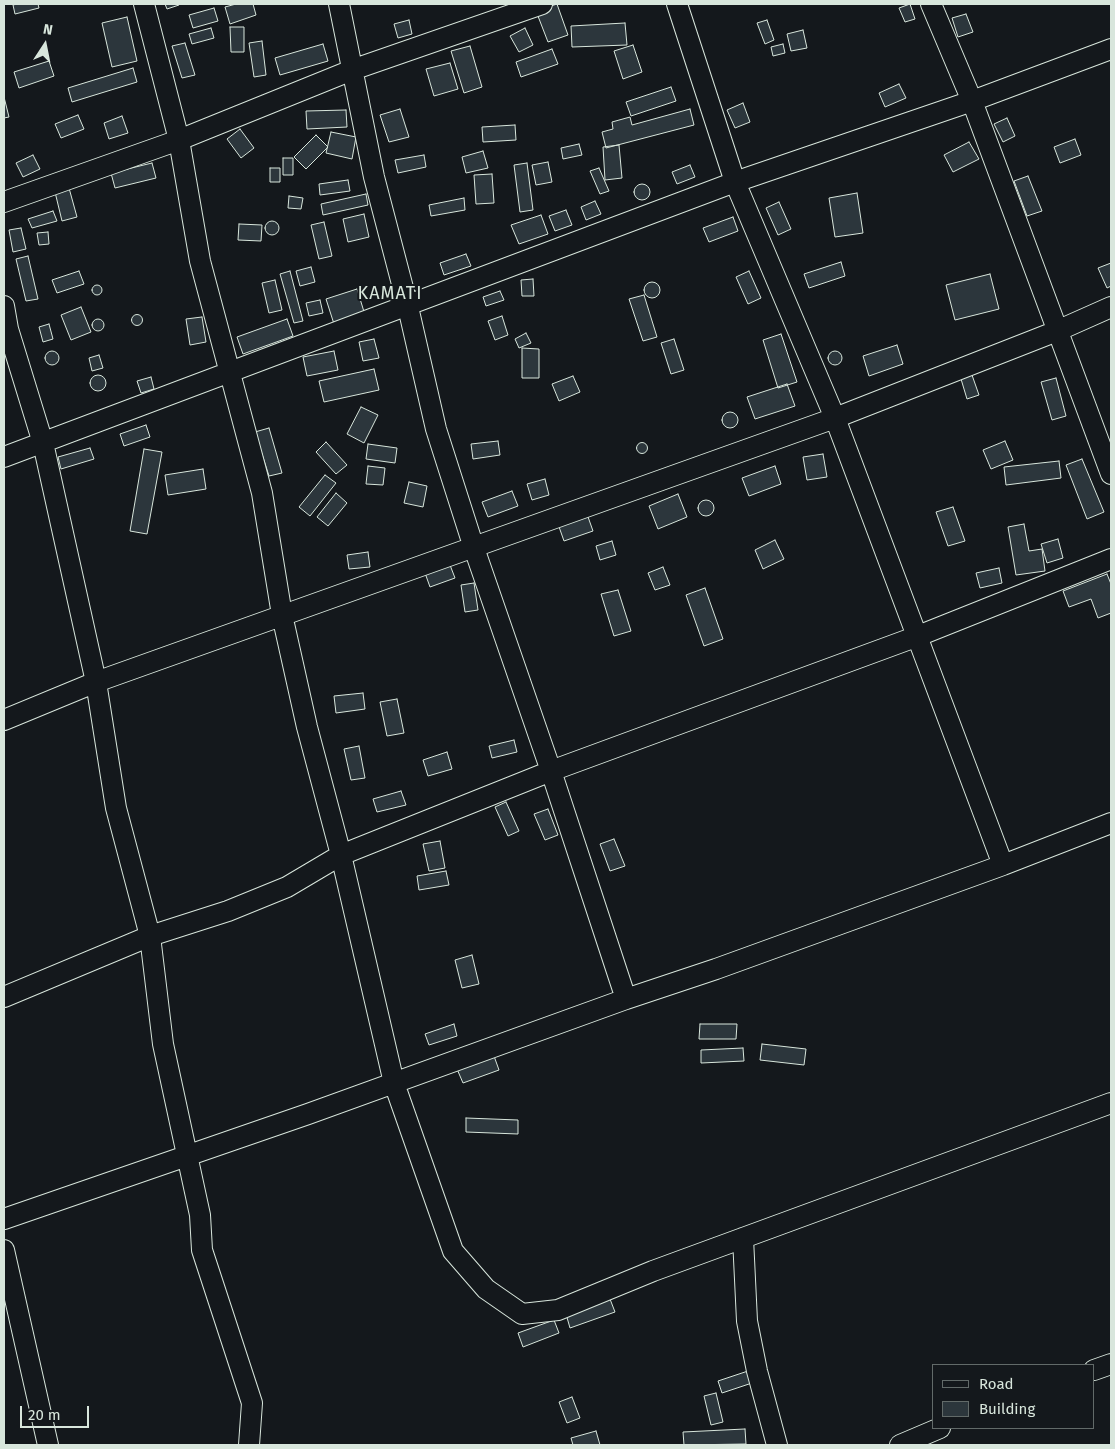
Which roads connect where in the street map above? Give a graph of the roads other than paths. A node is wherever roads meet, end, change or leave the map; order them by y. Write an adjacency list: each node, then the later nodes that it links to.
1 (144, 4): 9 (street)
2 (338, 4): 7 (street)
3 (542, 4): 7 (street)
4 (677, 4): 10 (street)
5 (931, 4): 8 (street)
6 (1111, 50): 8 (street)
7 (352, 70): 9 (street); 13 (street)
8 (972, 101): 10 (street); 15 (street)
9 (179, 140): 11 (street); 16 (street)
10 (735, 182): 13 (street); 17 (street)
11 (4, 202)
12 (4, 306): 18 (street)
13 (408, 307): 16 (street); 21 (street)
14 (1111, 307): 15 (street)
15 (1057, 331): 17 (street); 20 (street)
16 (230, 372): 18 (street); 23 (street)
17 (835, 418): 21 (street); 24 (street)
18 (43, 443): 19 (street); 25 (street)
19 (4, 457)
20 (1111, 474)
21 (474, 548): 23 (street); 27 (street)
22 (1111, 559): 24 (street)
23 (282, 615): 25 (street); 29 (street)
24 (918, 636): 27 (street); 30 (street)
25 (96, 682): 26 (street); 31 (street)
26 (4, 720)
27 (551, 771): 29 (street); 33 (street)
28 (1111, 824): 30 (street)
29 (341, 855): 31 (street); 34 (street)
30 (1004, 866): 33 (street)
31 (150, 936): 32 (street); 36 (street)
32 (4, 998)
33 (626, 999): 34 (street)
34 (394, 1083): 36 (street); 38 (street)
35 (1111, 1103): 38 (street)
36 (187, 1156): 37 (street); 44 (street)
37 (4, 1219)
38 (743, 1238): 45 (street)
39 (4, 1250): 43 (street)
40 (1111, 1364): 41 (street)
41 (1095, 1370)
42 (938, 1429): 46 (street)
43 (48, 1445)
44 (249, 1445)
45 (777, 1445)
46 (900, 1445)

